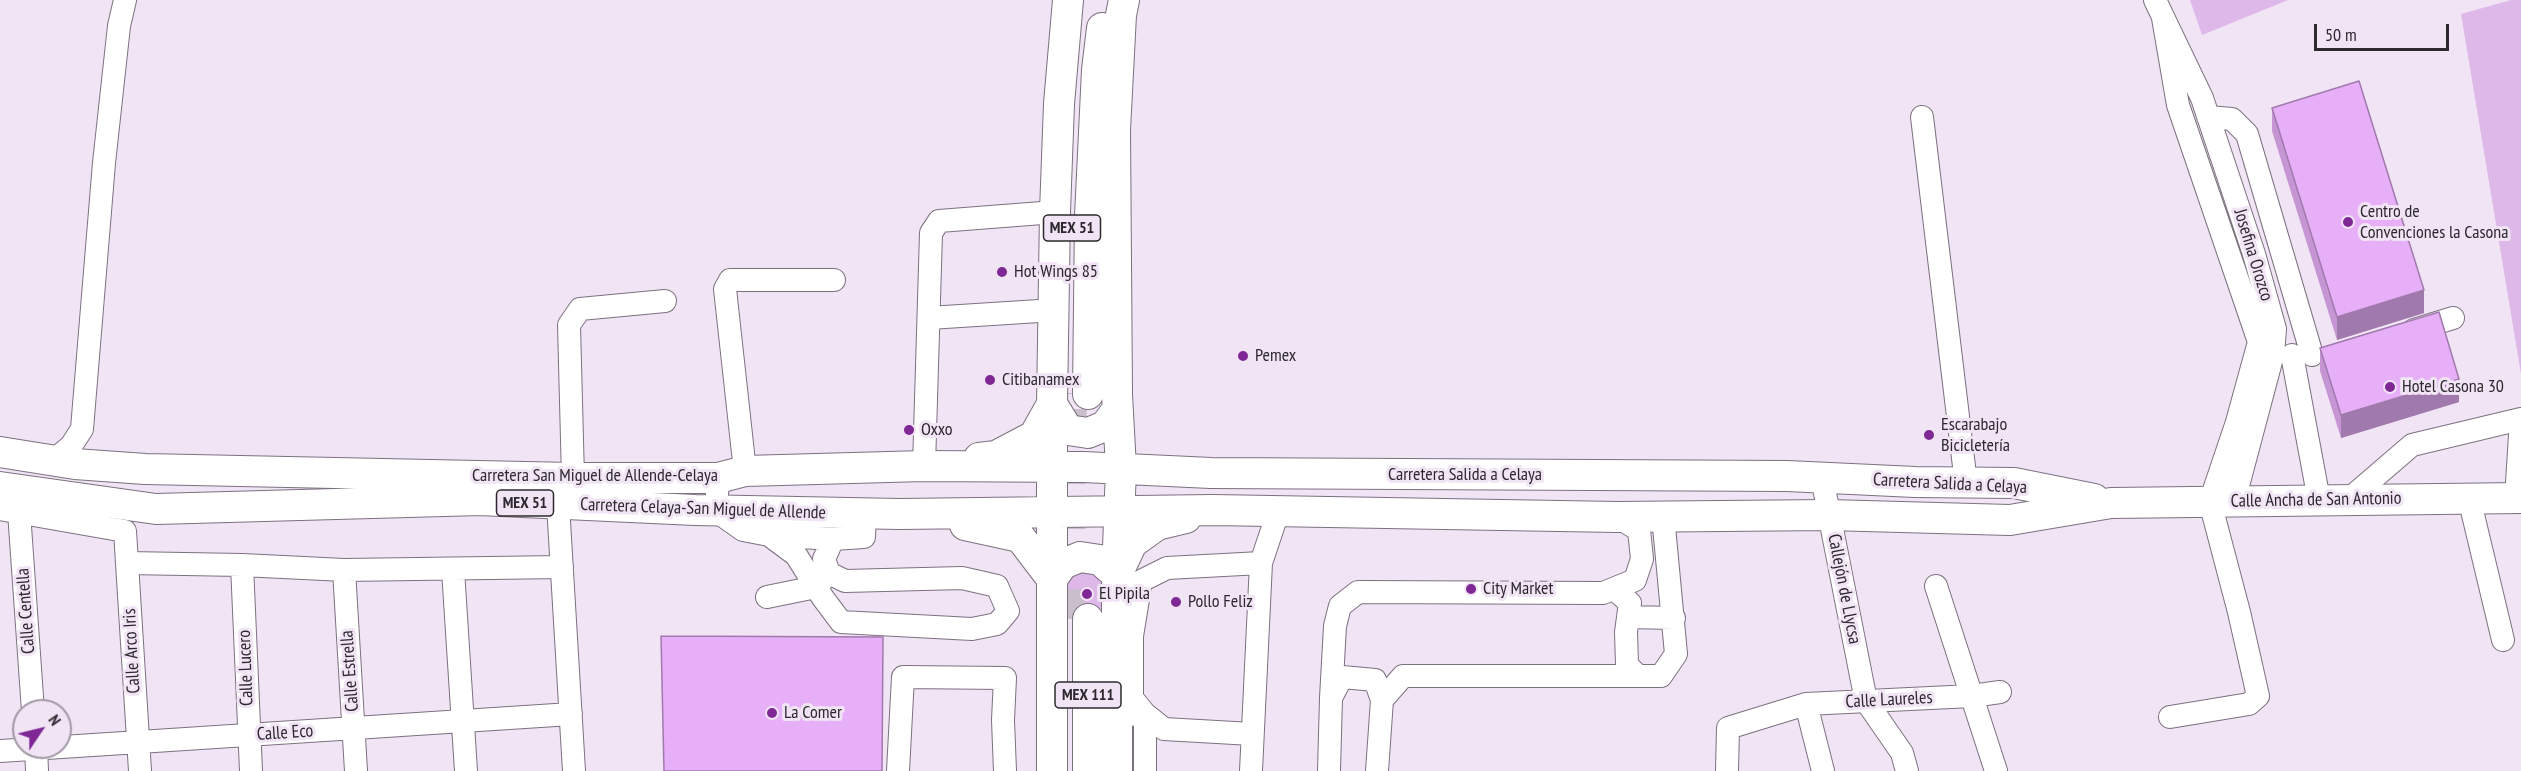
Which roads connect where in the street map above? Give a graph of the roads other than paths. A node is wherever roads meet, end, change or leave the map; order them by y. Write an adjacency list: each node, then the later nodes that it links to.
1 (125, 0): 21 (street)
2 (1068, 0): 9 (main road)
3 (1084, 0): 17 (main road, MEX 51)
4 (1105, 0): 17 (main road, MEX 51)
5 (1124, 0): 18 (main road)
6 (2159, 9): 8 (street, Josefina Orozco); 16 (street, Josefina Orozco)
7 (1922, 117): 31 (street)
8 (2208, 117): 16 (street, Josefina Orozco); 16 (street)
9 (1055, 212): 12 (main road); 13 (street)
10 (834, 280): 27 (street)
11 (665, 301): 29 (street)
12 (1055, 310): 13 (street); 17 (main road)
13 (929, 318): 22 (street)
14 (2453, 318): 15 (street)
15 (2399, 334)
16 (2294, 352): 35 (street); 37 (street, Josefina Orozco)
17 (1071, 397): 18 (main road); 22 (main road); 23 (main road)
18 (1117, 410): 25 (main road); 26 (main road)
19 (2521, 420): 34 (street); 36 (street)
20 (0, 452): 21 (main road, Carretera San Miguel de Allende-Celaya / MEX 51)
21 (54, 460): 29 (main road, Carretera San Miguel de Allende-Celaya / MEX 51)
22 (924, 466): 23 (main road, Carretera San Miguel de Allende-Celaya / MEX 51); 27 (main road, Carretera San Miguel de Allende-Celaya / MEX 51)
23 (1052, 466): 24 (main road, Carretera San Miguel de Allende-Celaya / MEX 51); 44 (main road)
24 (1083, 467): 25 (main road, Carretera Salida a Celaya / MEX 51)
25 (1121, 468): 26 (main road, Carretera Salida a Celaya / MEX 51); 45 (main road)
26 (1211, 473): 28 (main road, Carretera Salida a Celaya / MEX 51)
27 (732, 475): 29 (main road, Carretera San Miguel de Allende-Celaya / MEX 51); 43 (street)
28 (1661, 476): 30 (main road, Carretera Salida a Celaya / MEX 51); 50 (main road)
29 (573, 478)
30 (1822, 478): 31 (main road, Carretera Salida a Celaya / MEX 51); 49 (street, Callejón de Llycsa)
31 (1966, 483): 38 (main road, Carretera Salida a Celaya / MEX 51)
32 (0, 487): 39 (main road, Carretera Celaya-San Miguel de Allende / MEX 51)
33 (2469, 498): 34 (main road, Calle Ancha de San Antonio / MEX 51); 36 (main road, Calle Ancha de San Antonio / MEX 51); 68 (street)
34 (2518, 498)
35 (2319, 500): 36 (main road, Calle Ancha de San Antonio / MEX 51); 37 (main road, Calle Ancha de San Antonio / MEX 51)
36 (2348, 500)
37 (2222, 502): 38 (main road, Calle Ancha de San Antonio / MEX 51); 79 (street)
38 (2111, 503): 49 (main road, Carretera Salida a Celaya / MEX 51)
39 (558, 505): 43 (main road, Carretera Celaya-San Miguel de Allende / MEX 51); 57 (street)
40 (9, 510): 54 (street, Calle Arco Iris); 73 (street, Calle Centella)
41 (1083, 510): 44 (main road, Carretera Celaya-San Miguel de Allende / MEX 51); 45 (main road, Carretera Salida a Celaya / MEX 51)
42 (1213, 510): 45 (main road, Carretera Salida a Celaya / MEX 51); 46 (main road, Carretera Salida a Celaya / MEX 51); 60 (main road)
43 (716, 511): 47 (main road, Carretera Celaya-San Miguel de Allende / MEX 51); 52 (street)
44 (1052, 511): 48 (main road, Carretera Celaya-San Miguel de Allende / MEX 51); 61 (main road)
45 (1120, 511): 60 (main road)
46 (1278, 512): 51 (main road, Carretera Salida a Celaya / MEX 51); 55 (street)
47 (865, 513): 48 (main road, Carretera Celaya-San Miguel de Allende / MEX 51); 53 (street)
48 (900, 514): 61 (main road)
49 (1828, 515): 50 (main road, Carretera Salida a Celaya / MEX 51); 75 (street, Callejón de Llycsa)
50 (1663, 516): 51 (main road, Carretera Salida a Celaya / MEX 51); 67 (street)
51 (1617, 517): 64 (street)
52 (769, 535): 53 (street); 62 (street)
53 (833, 539): 62 (street)
54 (127, 563): 56 (street); 85 (street, Calle Arco Iris)
55 (1261, 563): 78 (street); 83 (street)
56 (242, 565): 58 (street); 84 (street, Calle Lucero)
57 (562, 567): 59 (street); 77 (street)
58 (344, 570): 59 (street); 82 (street, Calle Estrella)
59 (453, 570): 80 (street)
60 (1117, 575): 61 (main road); 81 (main road)
61 (1052, 579): 94 (main road)
62 (823, 580): 62 (street); 65 (street)
63 (1936, 586): 71 (street)
64 (1614, 589): 66 (street); 72 (street)
65 (767, 597)
66 (1628, 617): 67 (street); 69 (street)
67 (1674, 618): 69 (street)
68 (2503, 640)
69 (1638, 676): 74 (street)
70 (2000, 692): 71 (street, Calle Laureles)
71 (1972, 696): 75 (street, Calle Laureles); 104 (street)
72 (1331, 698): 74 (street); 99 (street)
73 (32, 699)
74 (1382, 700): 100 (street)
75 (1866, 701): 76 (street, Calle Laureles); 103 (street)
76 (1806, 704): 101 (street, Calle Laureles); 102 (street)
77 (571, 714): 80 (street, Calle Eco); 91 (street)
78 (1145, 714): 81 (street); 83 (street); 97 (street)
79 (2170, 717)
80 (463, 721): 82 (street, Calle Eco); 90 (street)
81 (1118, 726): 96 (main road)
82 (354, 728): 84 (street, Calle Eco); 89 (street, Calle Estrella)
83 (1252, 734): 98 (street)
84 (249, 735): 85 (street, Calle Eco); 88 (street, Calle Lucero)
85 (138, 742): 86 (street, Calle Eco); 87 (street, Calle Arco Iris)
86 (72, 751)
87 (140, 771)
88 (251, 771)
89 (357, 771)
90 (466, 771)
91 (574, 771)
92 (898, 771): 93 (street)
93 (1005, 771)
94 (1055, 771): 95 (main road, MEX 111)
95 (1088, 771)
96 (1117, 771)
97 (1145, 771)
98 (1251, 771)
99 (1329, 771)
100 (1377, 771)
101 (1727, 771)
102 (1823, 771)
103 (1907, 771)
104 (1996, 771)

